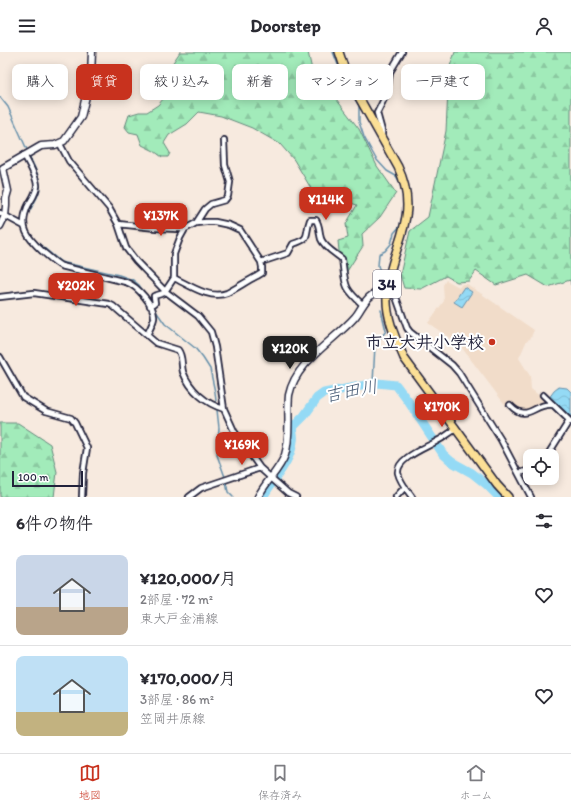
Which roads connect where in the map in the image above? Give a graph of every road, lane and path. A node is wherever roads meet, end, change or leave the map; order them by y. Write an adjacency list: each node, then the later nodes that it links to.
1 (92, 52): 6 (main road)
2 (339, 52): 4 (main road, 34)
3 (402, 52): 4 (street)
4 (382, 137): 18 (main road, 34)
5 (224, 140): 10 (street)
6 (60, 144): 7 (main road); 11 (street)
7 (27, 153): 8 (main road); 13 (street)
8 (1, 168): 9 (main road)
9 (3, 214): 12 (main road); 13 (street)
10 (196, 223): 14 (street); 15 (street)
11 (118, 224): 14 (street); 17 (street)
12 (0, 226)
13 (24, 226): 20 (street)
14 (185, 229): 16 (street)
15 (261, 262): 16 (street); 21 (street)
16 (174, 278): 17 (street)
17 (165, 291): 20 (street); 27 (street)
18 (387, 293): 21 (main road); 29 (main road, 34); 33 (street)
19 (0, 296): 22 (street)
20 (151, 305): 22 (street)
21 (363, 305): 34 (main road)
22 (147, 335): 27 (street)
23 (0, 357): 36 (street)
24 (542, 395): 25 (street)
25 (552, 404): 26 (street); 28 (street)
26 (510, 405)
27 (222, 408): 31 (street)
28 (570, 422): 30 (street)
29 (456, 429): 35 (street); 42 (main road, 34)
30 (552, 449)
31 (260, 468): 34 (street); 37 (street)
32 (523, 472): 33 (street)
33 (519, 473): 43 (street)
34 (274, 479): 38 (main road); 39 (street)
35 (405, 487): 40 (street); 41 (street)
36 (82, 497)
37 (189, 497)
38 (258, 497)
39 (296, 497)
40 (396, 497)
41 (412, 497)
42 (508, 497)
43 (531, 497)

